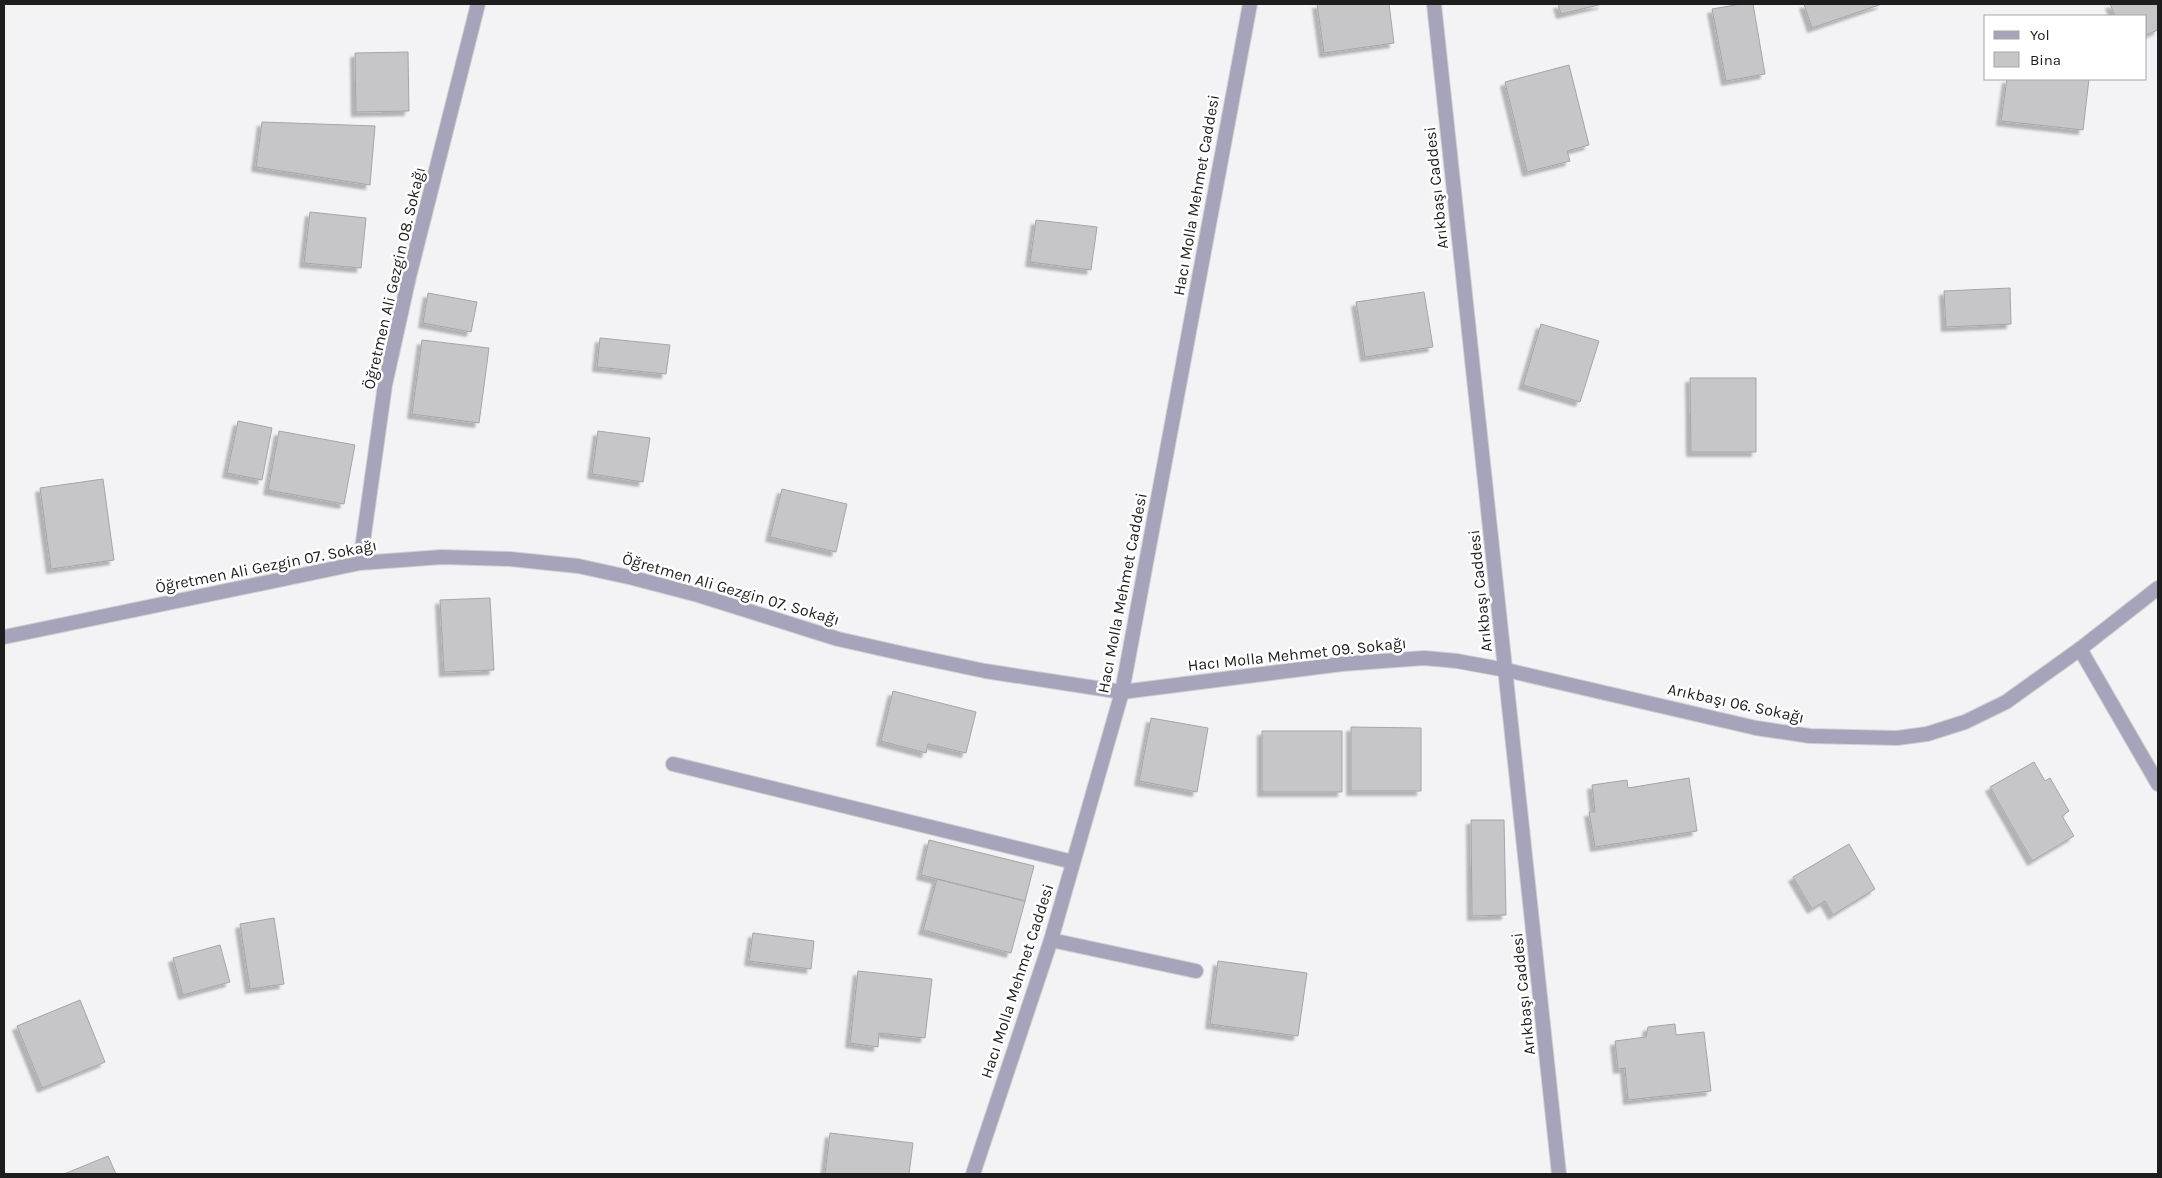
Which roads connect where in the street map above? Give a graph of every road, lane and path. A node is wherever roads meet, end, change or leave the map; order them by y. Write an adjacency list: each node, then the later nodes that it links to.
1 (478, 4): 4 (street, Öğretmen Ali Gezgin 08. Sokağı)
2 (1250, 4): 9 (street, Hacı Molla Mehmet Caddesi)
3 (1434, 4): 8 (street, Arıkbaşı Caddesi)
4 (360, 563): 6 (street, Öğretmen Ali Gezgin 07. Sokağı); 9 (street, Öğretmen Ali Gezgin 07. Sokağı)
5 (2158, 588): 7 (street, Arıkbaşı 06. Sokağı)
6 (4, 637)
7 (2080, 649): 8 (street, Arıkbaşı 06. Sokağı); 11 (street)
8 (1506, 670): 9 (street, Hacı Molla Mehmet 09. Sokağı); 16 (street, Arıkbaşı Caddesi)
9 (1122, 692): 12 (street, Hacı Molla Mehmet Caddesi)
10 (672, 764): 12 (street)
11 (2158, 784)
12 (1073, 862): 13 (street, Hacı Molla Mehmet Caddesi)
13 (1051, 940): 14 (street); 15 (street, Hacı Molla Mehmet Caddesi)
14 (1196, 971)
15 (973, 1174)
16 (1559, 1174)

